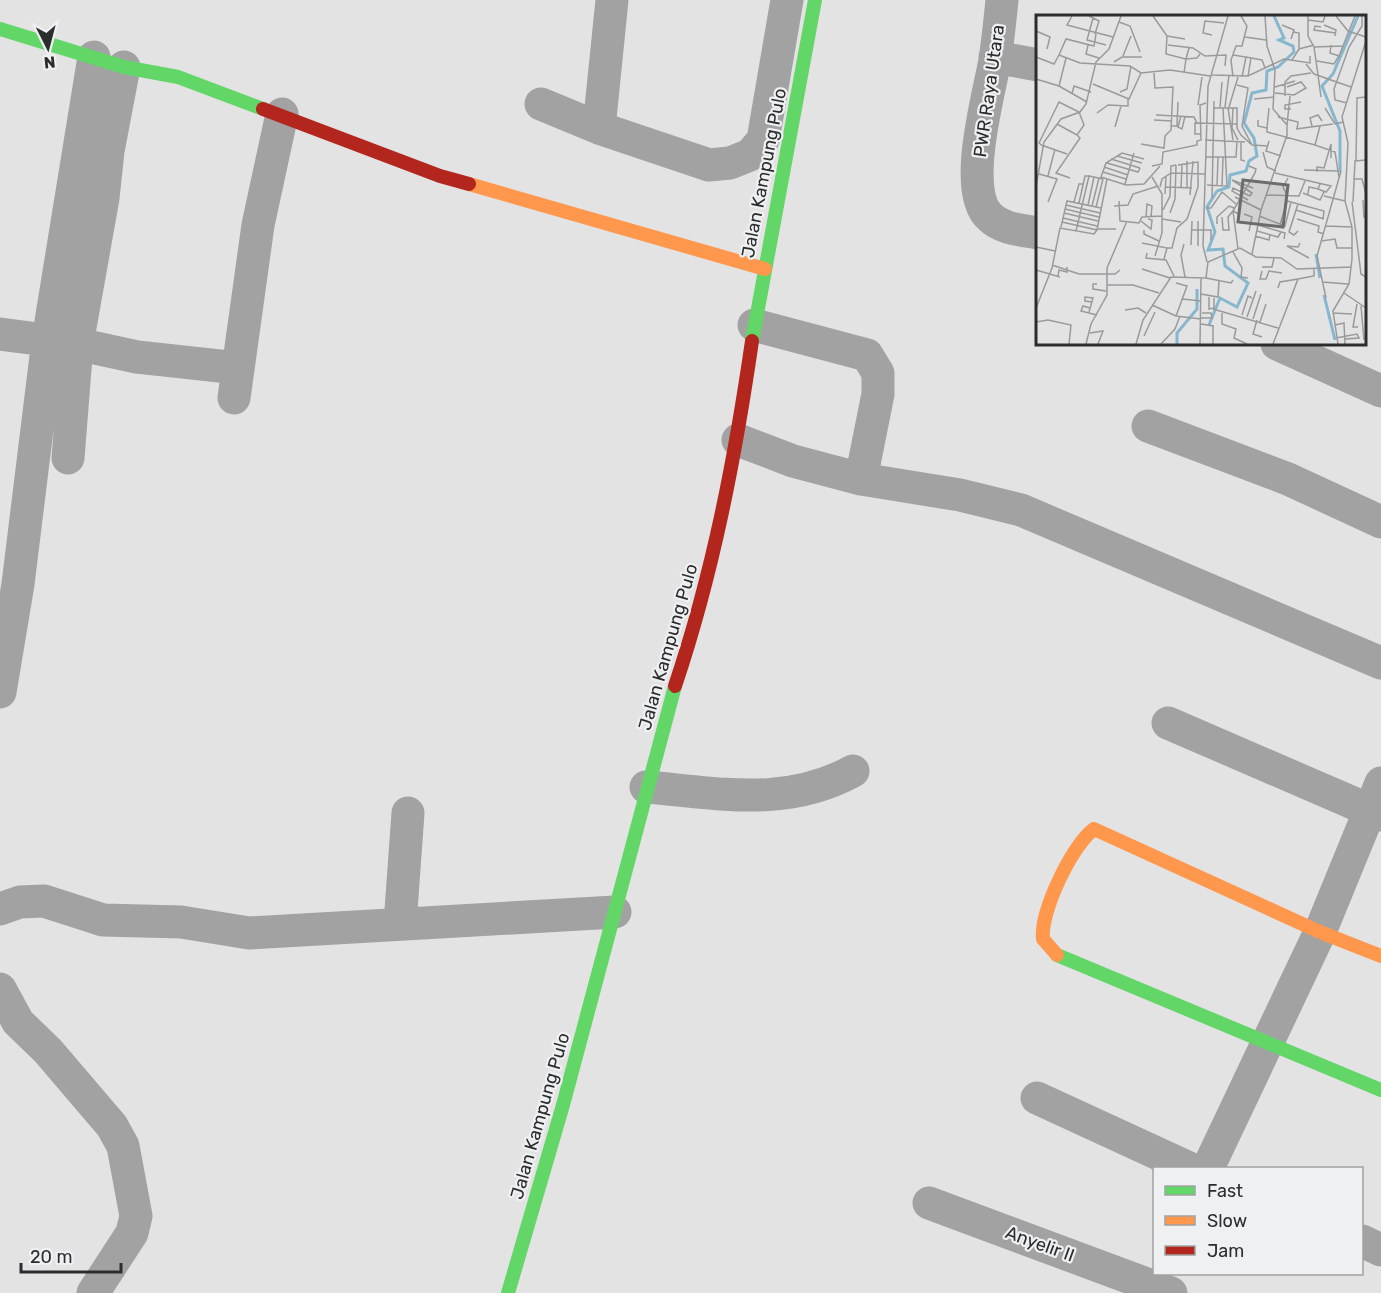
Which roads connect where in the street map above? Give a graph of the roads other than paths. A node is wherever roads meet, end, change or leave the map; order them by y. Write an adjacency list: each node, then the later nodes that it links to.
1 (612, 0): 11 (street)
2 (787, 0): 11 (street)
3 (815, 0): 13 (street, Jalan Kampung Pulo)
4 (1002, 0): 6 (street, PWR Raya Utara)
5 (0, 28): 7 (street)
6 (995, 57): 8 (street); 12 (street, PWR Raya Utara)
7 (109, 62): 10 (street); 16 (street)
8 (1036, 65)
9 (541, 104): 11 (street)
10 (282, 114): 13 (street); 16 (street)
11 (599, 128)
12 (1036, 233)
13 (765, 269): 14 (street, Jalan Kampung Pulo)
14 (754, 325): 20 (street, Jalan Kampung Pulo); 22 (street)
15 (0, 334): 16 (street)
16 (63, 342): 21 (street); 25 (street)
17 (1279, 345): 18 (street)
18 (1381, 391)
19 (1148, 426): 23 (street)
20 (738, 440): 22 (street); 28 (street, Jalan Kampung Pulo)
21 (68, 458)
22 (861, 479): 24 (street)
23 (1381, 522)
24 (1381, 663)
25 (0, 692)
26 (1168, 723): 29 (street)
27 (853, 771): 28 (street)
28 (646, 787): 32 (street, Jalan Kampung Pulo)
29 (1377, 802): 34 (street)
30 (408, 813): 33 (street)
31 (0, 909): 33 (street)
32 (615, 912): 33 (street); 48 (street, Jalan Kampung Pulo)
33 (400, 924)
34 (1320, 932): 35 (street); 38 (street); 38 (street)
35 (1381, 956)
36 (0, 989): 37 (street)
37 (9, 1030): 47 (street)
38 (1269, 1039): 39 (street); 42 (street)
39 (1381, 1089)
40 (1037, 1098): 41 (street)
41 (1187, 1167)
42 (1208, 1167)
43 (929, 1203): 46 (street, Anyelir II)
44 (1363, 1241): 45 (street)
45 (1381, 1250)
46 (1156, 1286)
47 (93, 1293)
48 (508, 1293)

